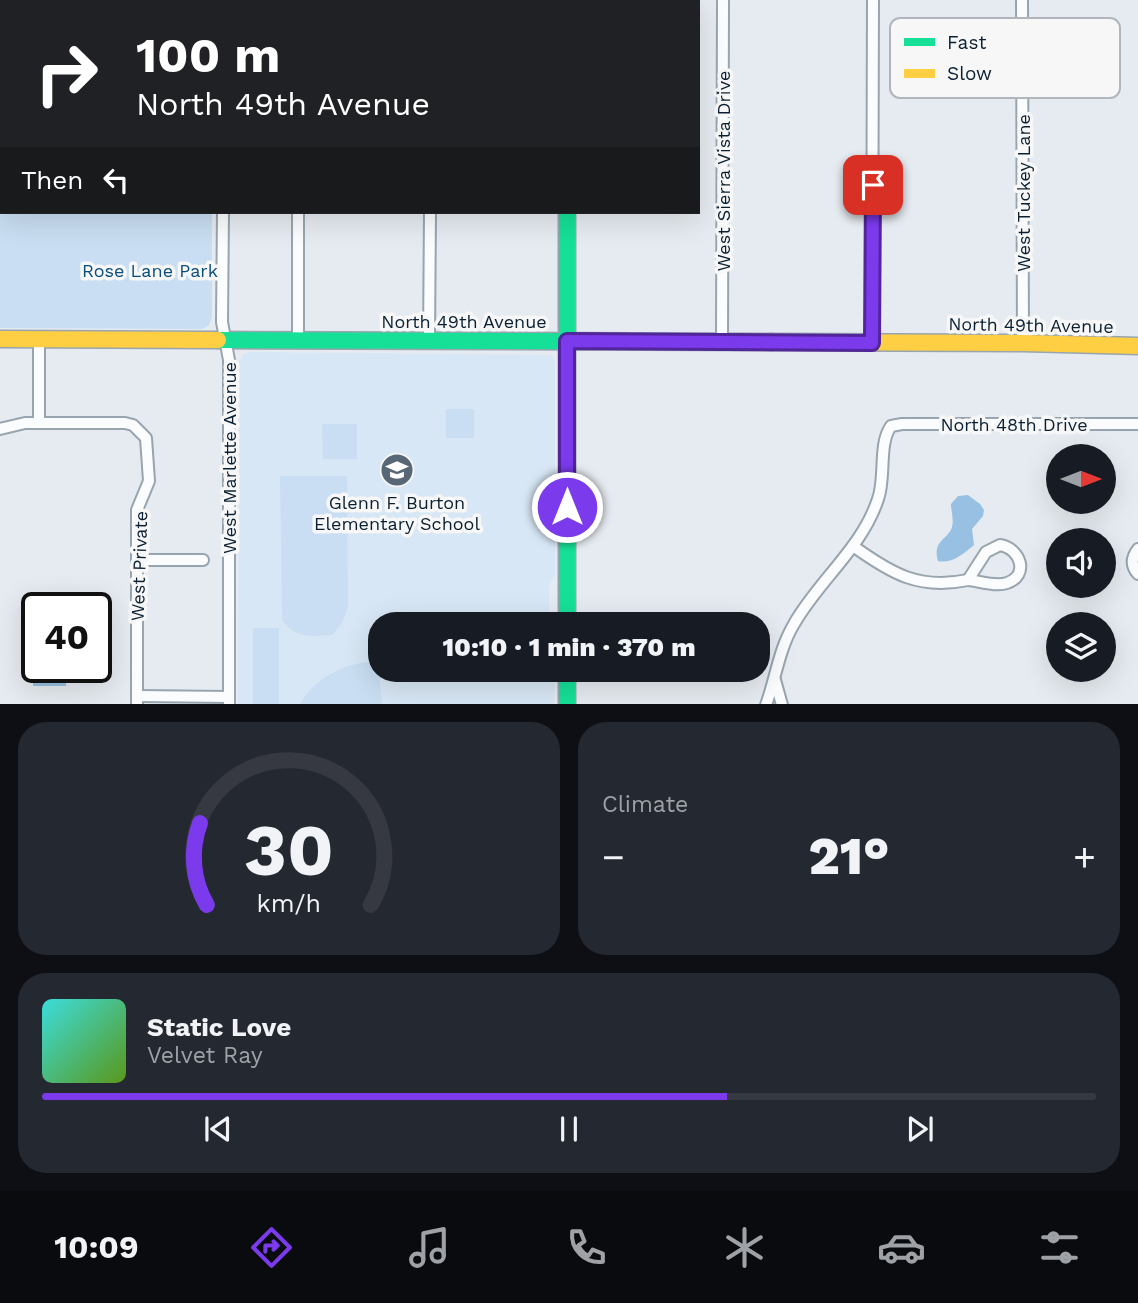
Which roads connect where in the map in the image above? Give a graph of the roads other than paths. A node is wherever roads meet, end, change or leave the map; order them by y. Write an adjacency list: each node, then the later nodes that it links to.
1 (723, 0): 16 (street, West Sierra Vista Drive)
2 (873, 0): 17 (street)
3 (1022, 0): 4 (street, West Tuckey Lane)
4 (1022, 18)
5 (1022, 98): 18 (street, West Tuckey Lane)
6 (223, 214): 12 (street, West Marlette Avenue)
7 (298, 214): 13 (street)
8 (430, 214): 14 (street)
9 (567, 214): 15 (street)
10 (0, 340): 11 (street, North 49th Avenue)
11 (39, 340): 12 (street, North 49th Avenue); 20 (street)
12 (227, 340): 13 (street, North 49th Avenue); 33 (street, West Marlette Avenue)
13 (298, 340): 14 (street, North 49th Avenue)
14 (429, 340): 15 (street, North 49th Avenue)
15 (567, 341): 16 (street, North 49th Avenue); 29 (street)
16 (722, 342): 17 (street, North 49th Avenue)
17 (872, 343): 18 (street, North 49th Avenue)
18 (1023, 343): 19 (street, North 49th Avenue)
19 (1138, 346)
20 (38, 422): 22 (street); 25 (street, West Private)
21 (1138, 424): 23 (street, North 48th Drive)
22 (0, 429)
23 (853, 546): 28 (street); 30 (street)
24 (1138, 549): 27 (street)
25 (137, 560): 26 (street); 32 (street, West Private)
26 (203, 560)
27 (1138, 574)
28 (968, 580): 28 (street)
29 (567, 612)
30 (775, 680): 35 (street); 36 (street)
31 (567, 682): 34 (street)
32 (137, 700): 33 (street)
33 (229, 701)
34 (566, 704)
35 (766, 704)
36 (782, 704)

